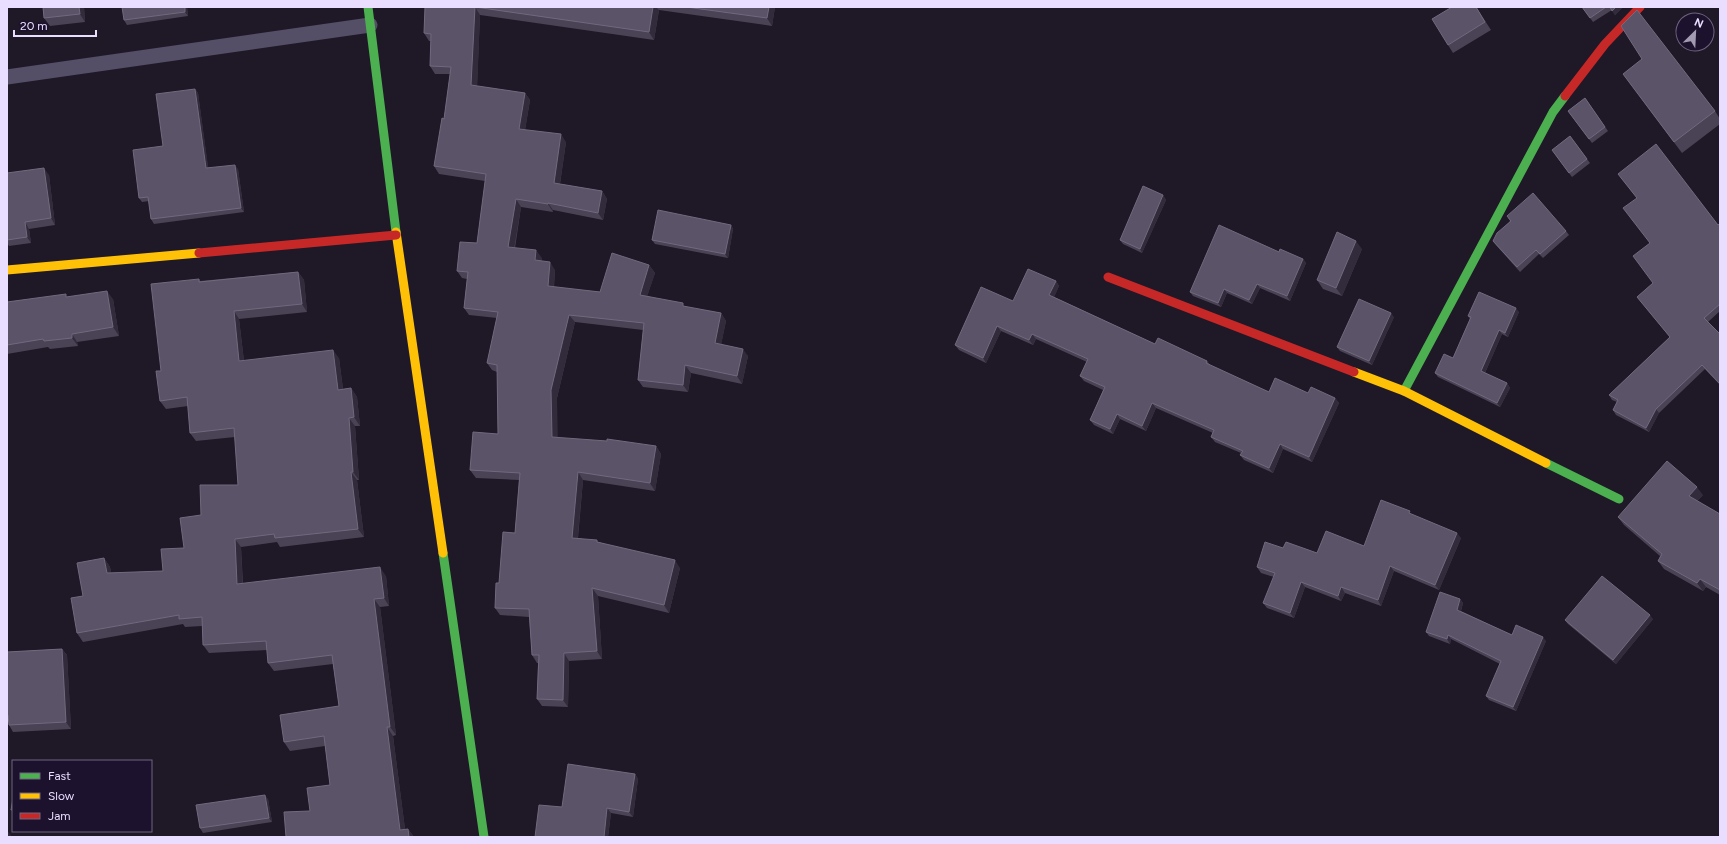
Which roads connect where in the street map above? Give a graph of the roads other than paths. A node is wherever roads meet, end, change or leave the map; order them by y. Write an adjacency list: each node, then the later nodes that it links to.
1 (368, 7): 3 (main road)
2 (1640, 7): 8 (main road)
3 (370, 25): 4 (lane); 5 (main road)
4 (7, 77)
5 (396, 235): 6 (main road); 10 (main road)
6 (7, 270)
7 (1108, 277): 8 (main road)
8 (1404, 391): 9 (main road)
9 (1619, 499)
10 (484, 837)

